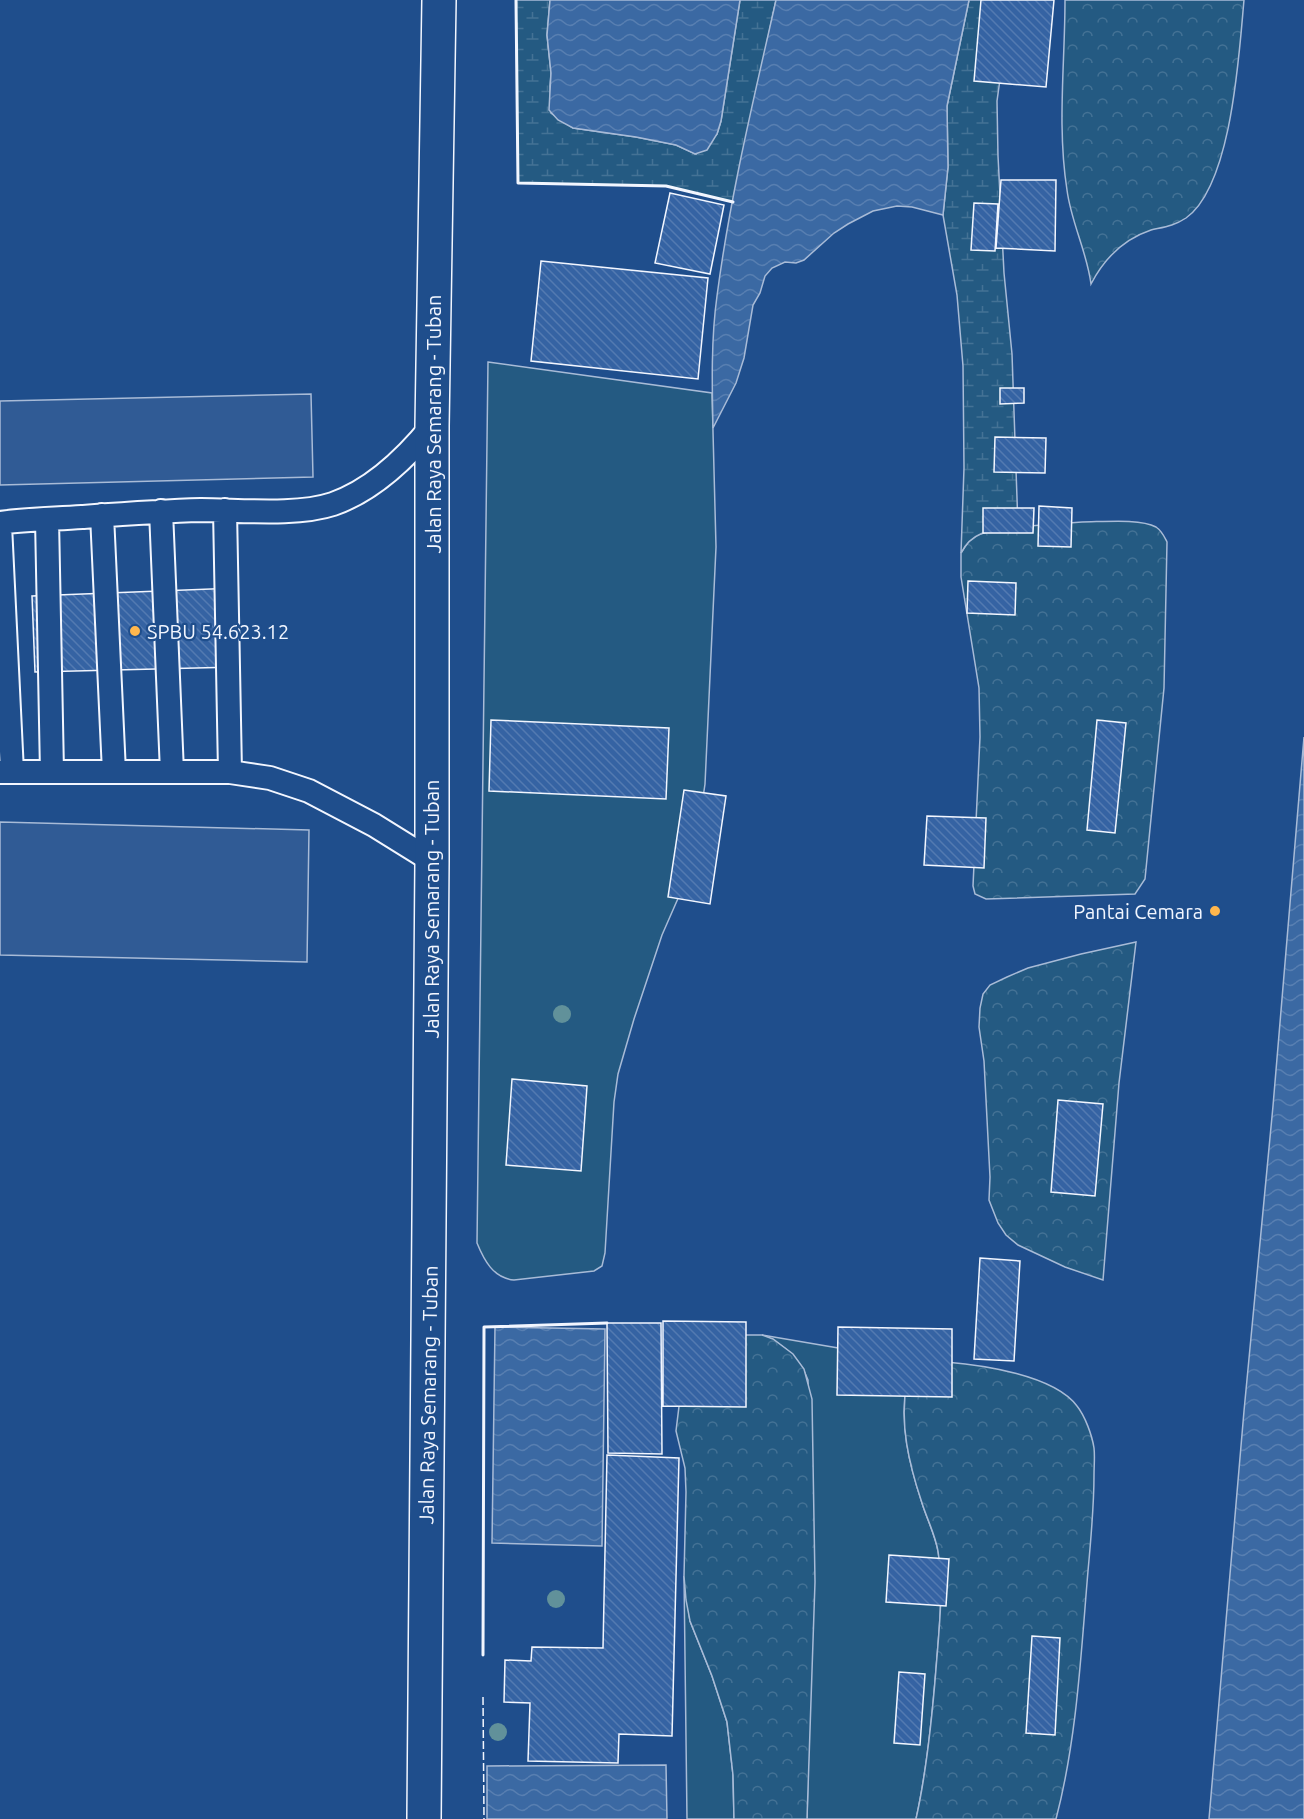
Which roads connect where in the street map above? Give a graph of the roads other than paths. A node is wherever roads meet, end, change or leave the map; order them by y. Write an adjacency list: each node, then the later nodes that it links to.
1 (439, 0): 2 (highway, Jalan Raya Semarang - Tuban)
2 (432, 426): 3 (lane); 13 (highway, Jalan Raya Semarang - Tuban)
3 (225, 510): 4 (lane); 12 (lane)
4 (161, 511): 5 (lane); 11 (lane)
5 (102, 515): 6 (lane); 10 (lane)
6 (47, 519): 7 (lane); 9 (lane)
7 (0, 524): 8 (lane)
8 (6, 772): 9 (lane)
9 (52, 772): 10 (lane)
10 (114, 772): 11 (lane)
11 (172, 772): 12 (lane)
12 (230, 772): 13 (lane)
13 (432, 861): 14 (highway, Jalan Raya Semarang - Tuban)
14 (424, 1819)

